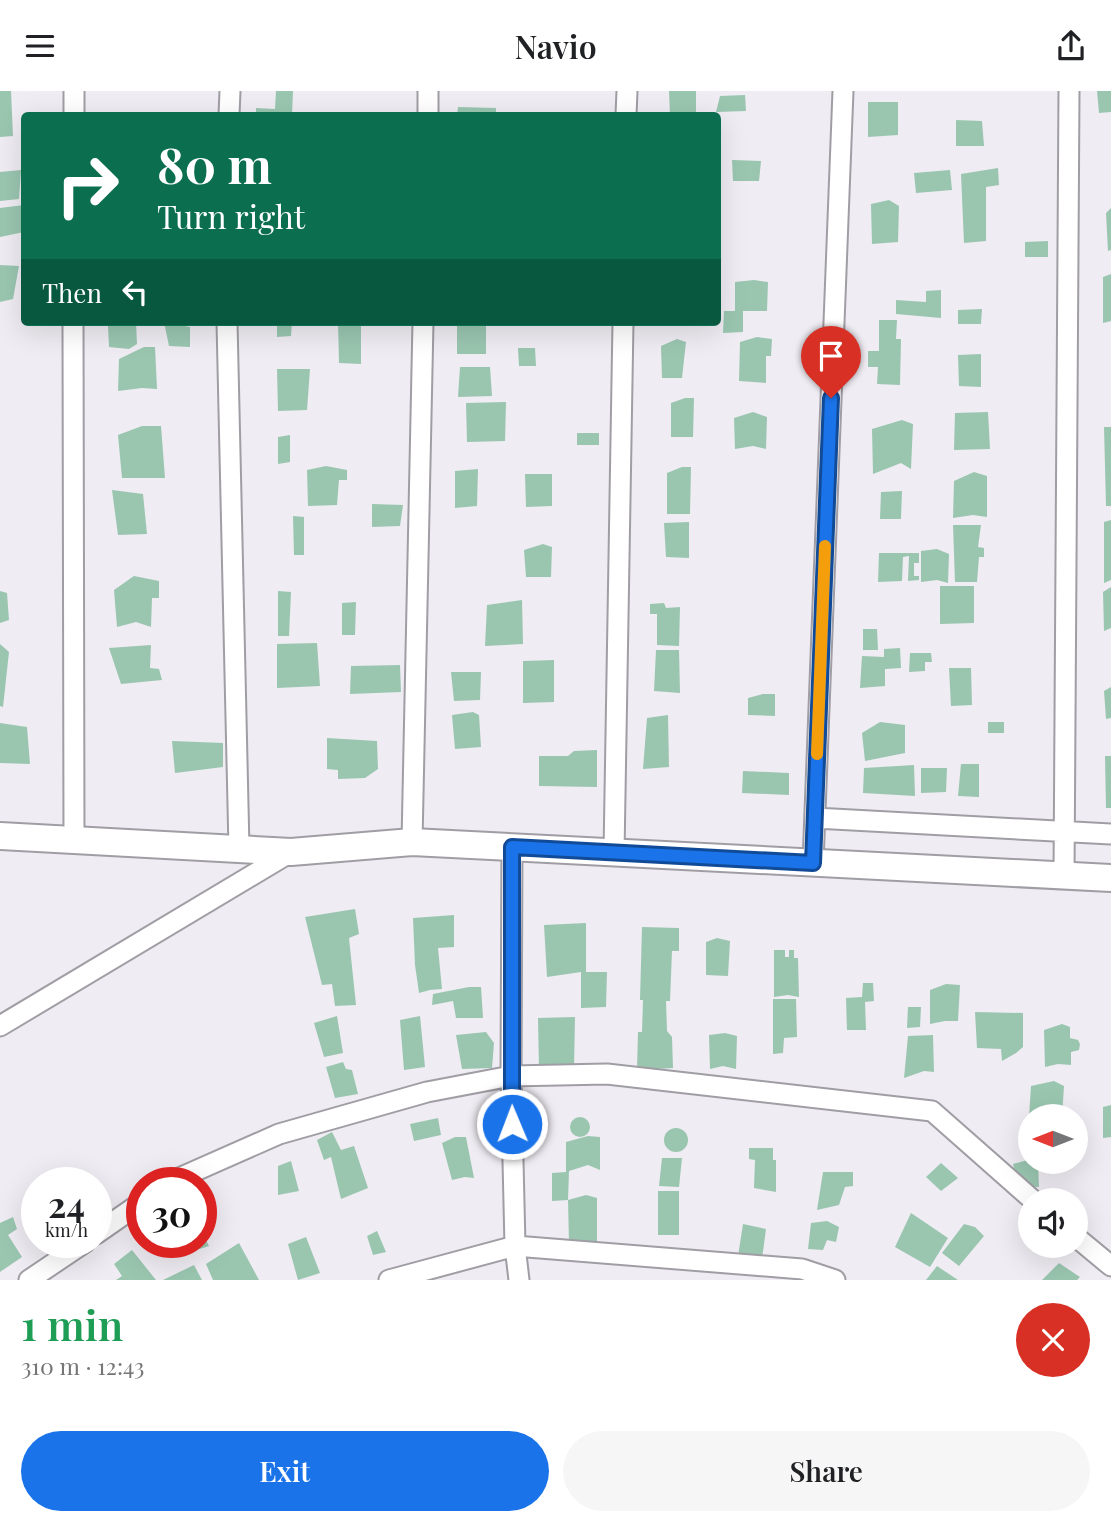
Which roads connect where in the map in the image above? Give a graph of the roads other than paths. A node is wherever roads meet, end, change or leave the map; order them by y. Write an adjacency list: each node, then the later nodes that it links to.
1 (75, 91): 7 (street)
2 (230, 91): 8 (street)
3 (428, 91): 9 (street)
4 (627, 91): 10 (street)
5 (843, 91): 15 (street)
6 (1069, 91): 16 (street)
7 (74, 112)
8 (229, 112)
9 (428, 112)
10 (626, 112)
11 (74, 326): 19 (street)
12 (227, 326): 22 (street)
13 (423, 326): 20 (street)
14 (623, 326): 24 (street)
15 (815, 818): 16 (street); 25 (street)
16 (1065, 831): 17 (street); 26 (street)
17 (1111, 834)
18 (0, 836): 19 (street)
19 (75, 839): 22 (street)
20 (412, 842): 21 (street); 23 (street)
21 (512, 847): 24 (street); 29 (street)
22 (239, 849): 23 (street)
23 (291, 852): 28 (street)
24 (614, 853): 25 (street)
25 (813, 863): 26 (street)
26 (1064, 876): 27 (street)
27 (1111, 878)
28 (0, 1026)
29 (511, 1076): 30 (street); 31 (street); 32 (street)
30 (204, 1167)
31 (1019, 1188)
32 (514, 1246): 37 (street); 38 (street); 39 (street)
33 (1088, 1247): 35 (street)
34 (62, 1258): 36 (street)
35 (1111, 1266)
36 (29, 1280)
37 (389, 1280)
38 (519, 1280)
39 (835, 1280)

